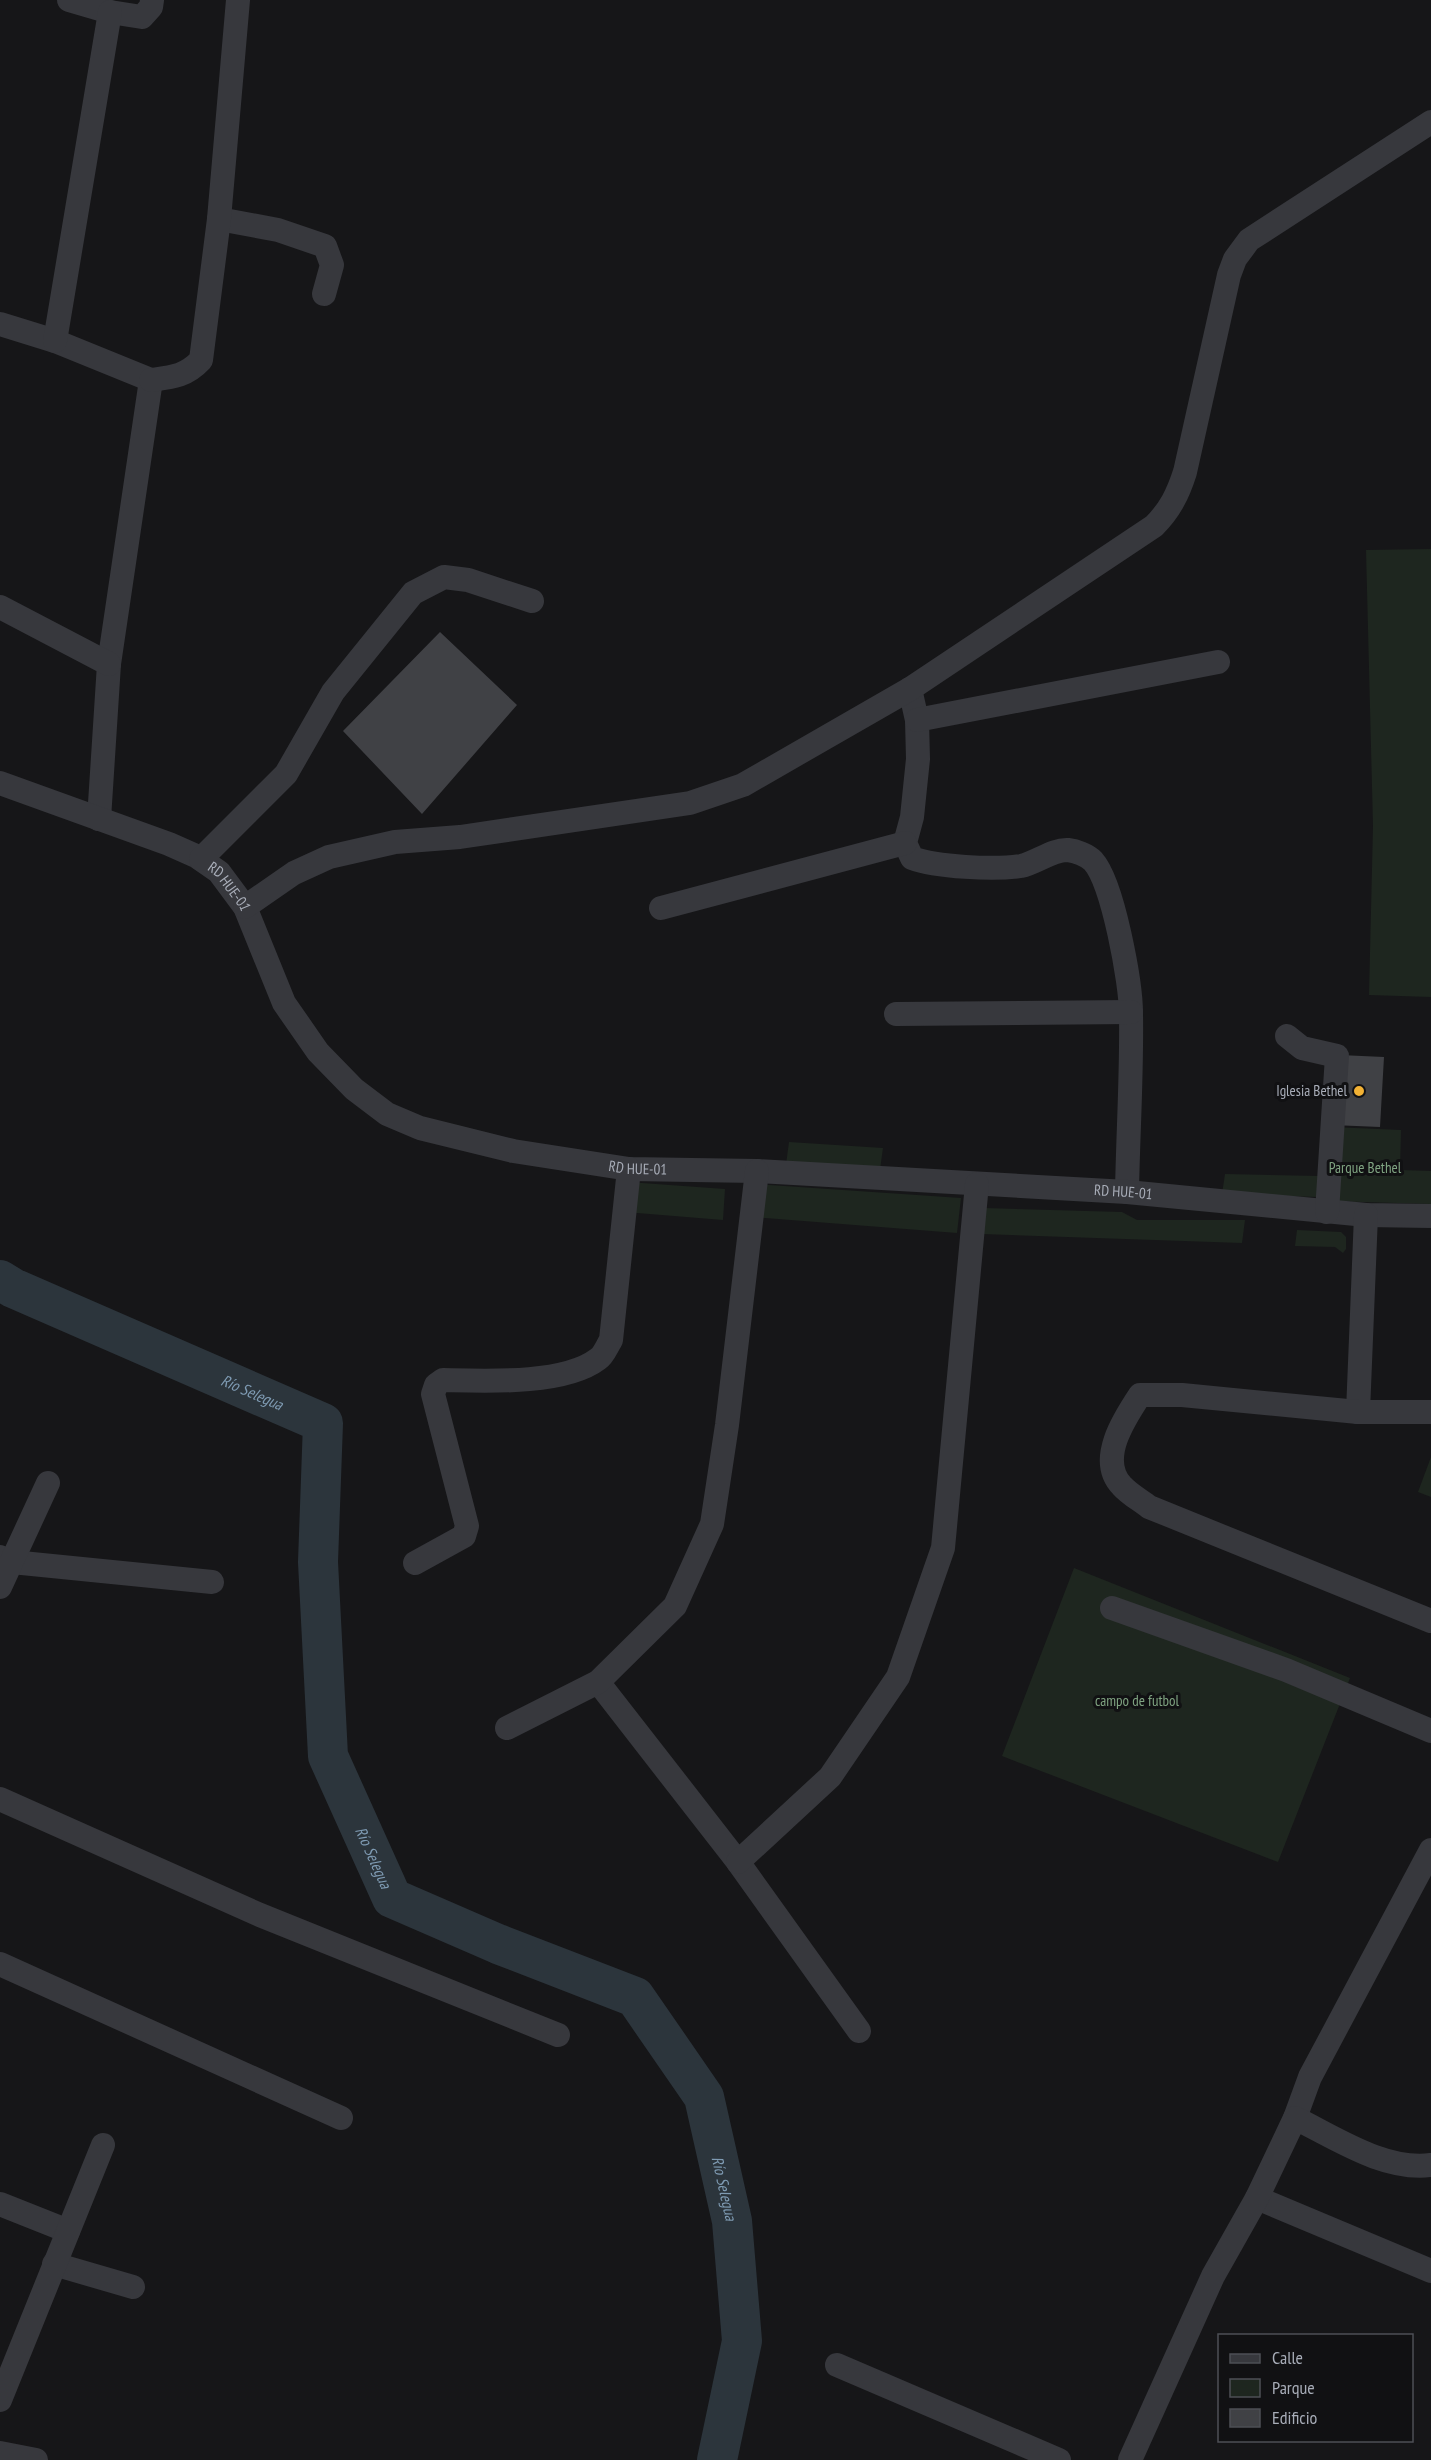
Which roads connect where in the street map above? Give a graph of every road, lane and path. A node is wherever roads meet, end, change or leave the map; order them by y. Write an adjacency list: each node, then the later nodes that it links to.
1 (69, 0): 4 (street)
2 (152, 0): 4 (street)
3 (238, 0): 6 (street)
4 (110, 12): 9 (street)
5 (1431, 122): 15 (street)
6 (219, 219): 7 (street); 10 (street)
7 (324, 294)
8 (0, 324): 9 (street)
9 (55, 341): 10 (street)
10 (151, 380): 14 (street)
11 (532, 600): 20 (street)
12 (0, 607): 14 (street)
13 (1218, 662): 16 (street)
14 (109, 664): 18 (street)
15 (910, 688): 16 (street); 21 (street)
16 (917, 720): 19 (street)
17 (0, 783): 18 (street, RD HUE-01)
18 (99, 819): 20 (street, RD HUE-01)
19 (905, 843): 22 (street); 23 (street)
20 (201, 859): 21 (street, RD HUE-01)
21 (245, 907): 26 (street, RD HUE-01)
22 (661, 908)
23 (1131, 1012): 24 (street); 29 (street)
24 (896, 1014)
25 (1287, 1036): 30 (street)
26 (628, 1169): 27 (street, RD HUE-01); 37 (street)
27 (757, 1171): 28 (street, RD HUE-01); 42 (street)
28 (977, 1184): 29 (street, RD HUE-01); 47 (street)
29 (1127, 1192): 30 (street, RD HUE-01)
30 (1327, 1212): 31 (street, RD HUE-01)
31 (1366, 1215): 32 (street, RD HUE-01); 33 (street)
32 (1431, 1216)
33 (1359, 1412): 34 (street); 41 (street)
34 (1431, 1412)
35 (48, 1483): 36 (street)
36 (6, 1560): 38 (street); 39 (street)
37 (415, 1563)
38 (212, 1582)
39 (0, 1587)
40 (1112, 1608): 44 (street)
41 (1431, 1621)
42 (598, 1682): 43 (street); 47 (street)
43 (507, 1728)
44 (1431, 1731)
45 (0, 1799): 50 (street)
46 (1431, 1850): 52 (street)
47 (738, 1862): 49 (street)
48 (0, 1964): 51 (street)
49 (859, 2031)
50 (558, 2036)
51 (341, 2118)
52 (1295, 2118): 54 (street); 55 (street)
53 (103, 2145): 57 (street)
54 (1431, 2164)
55 (1257, 2198): 59 (street); 66 (street)
56 (0, 2204): 57 (street)
57 (68, 2231): 58 (street)
58 (54, 2264): 60 (street); 62 (street)
59 (1431, 2271)
60 (133, 2287)
61 (837, 2365): 65 (street)
62 (0, 2400)
63 (0, 2454): 64 (street)
64 (36, 2460)
65 (1059, 2460)
66 (1130, 2460)

